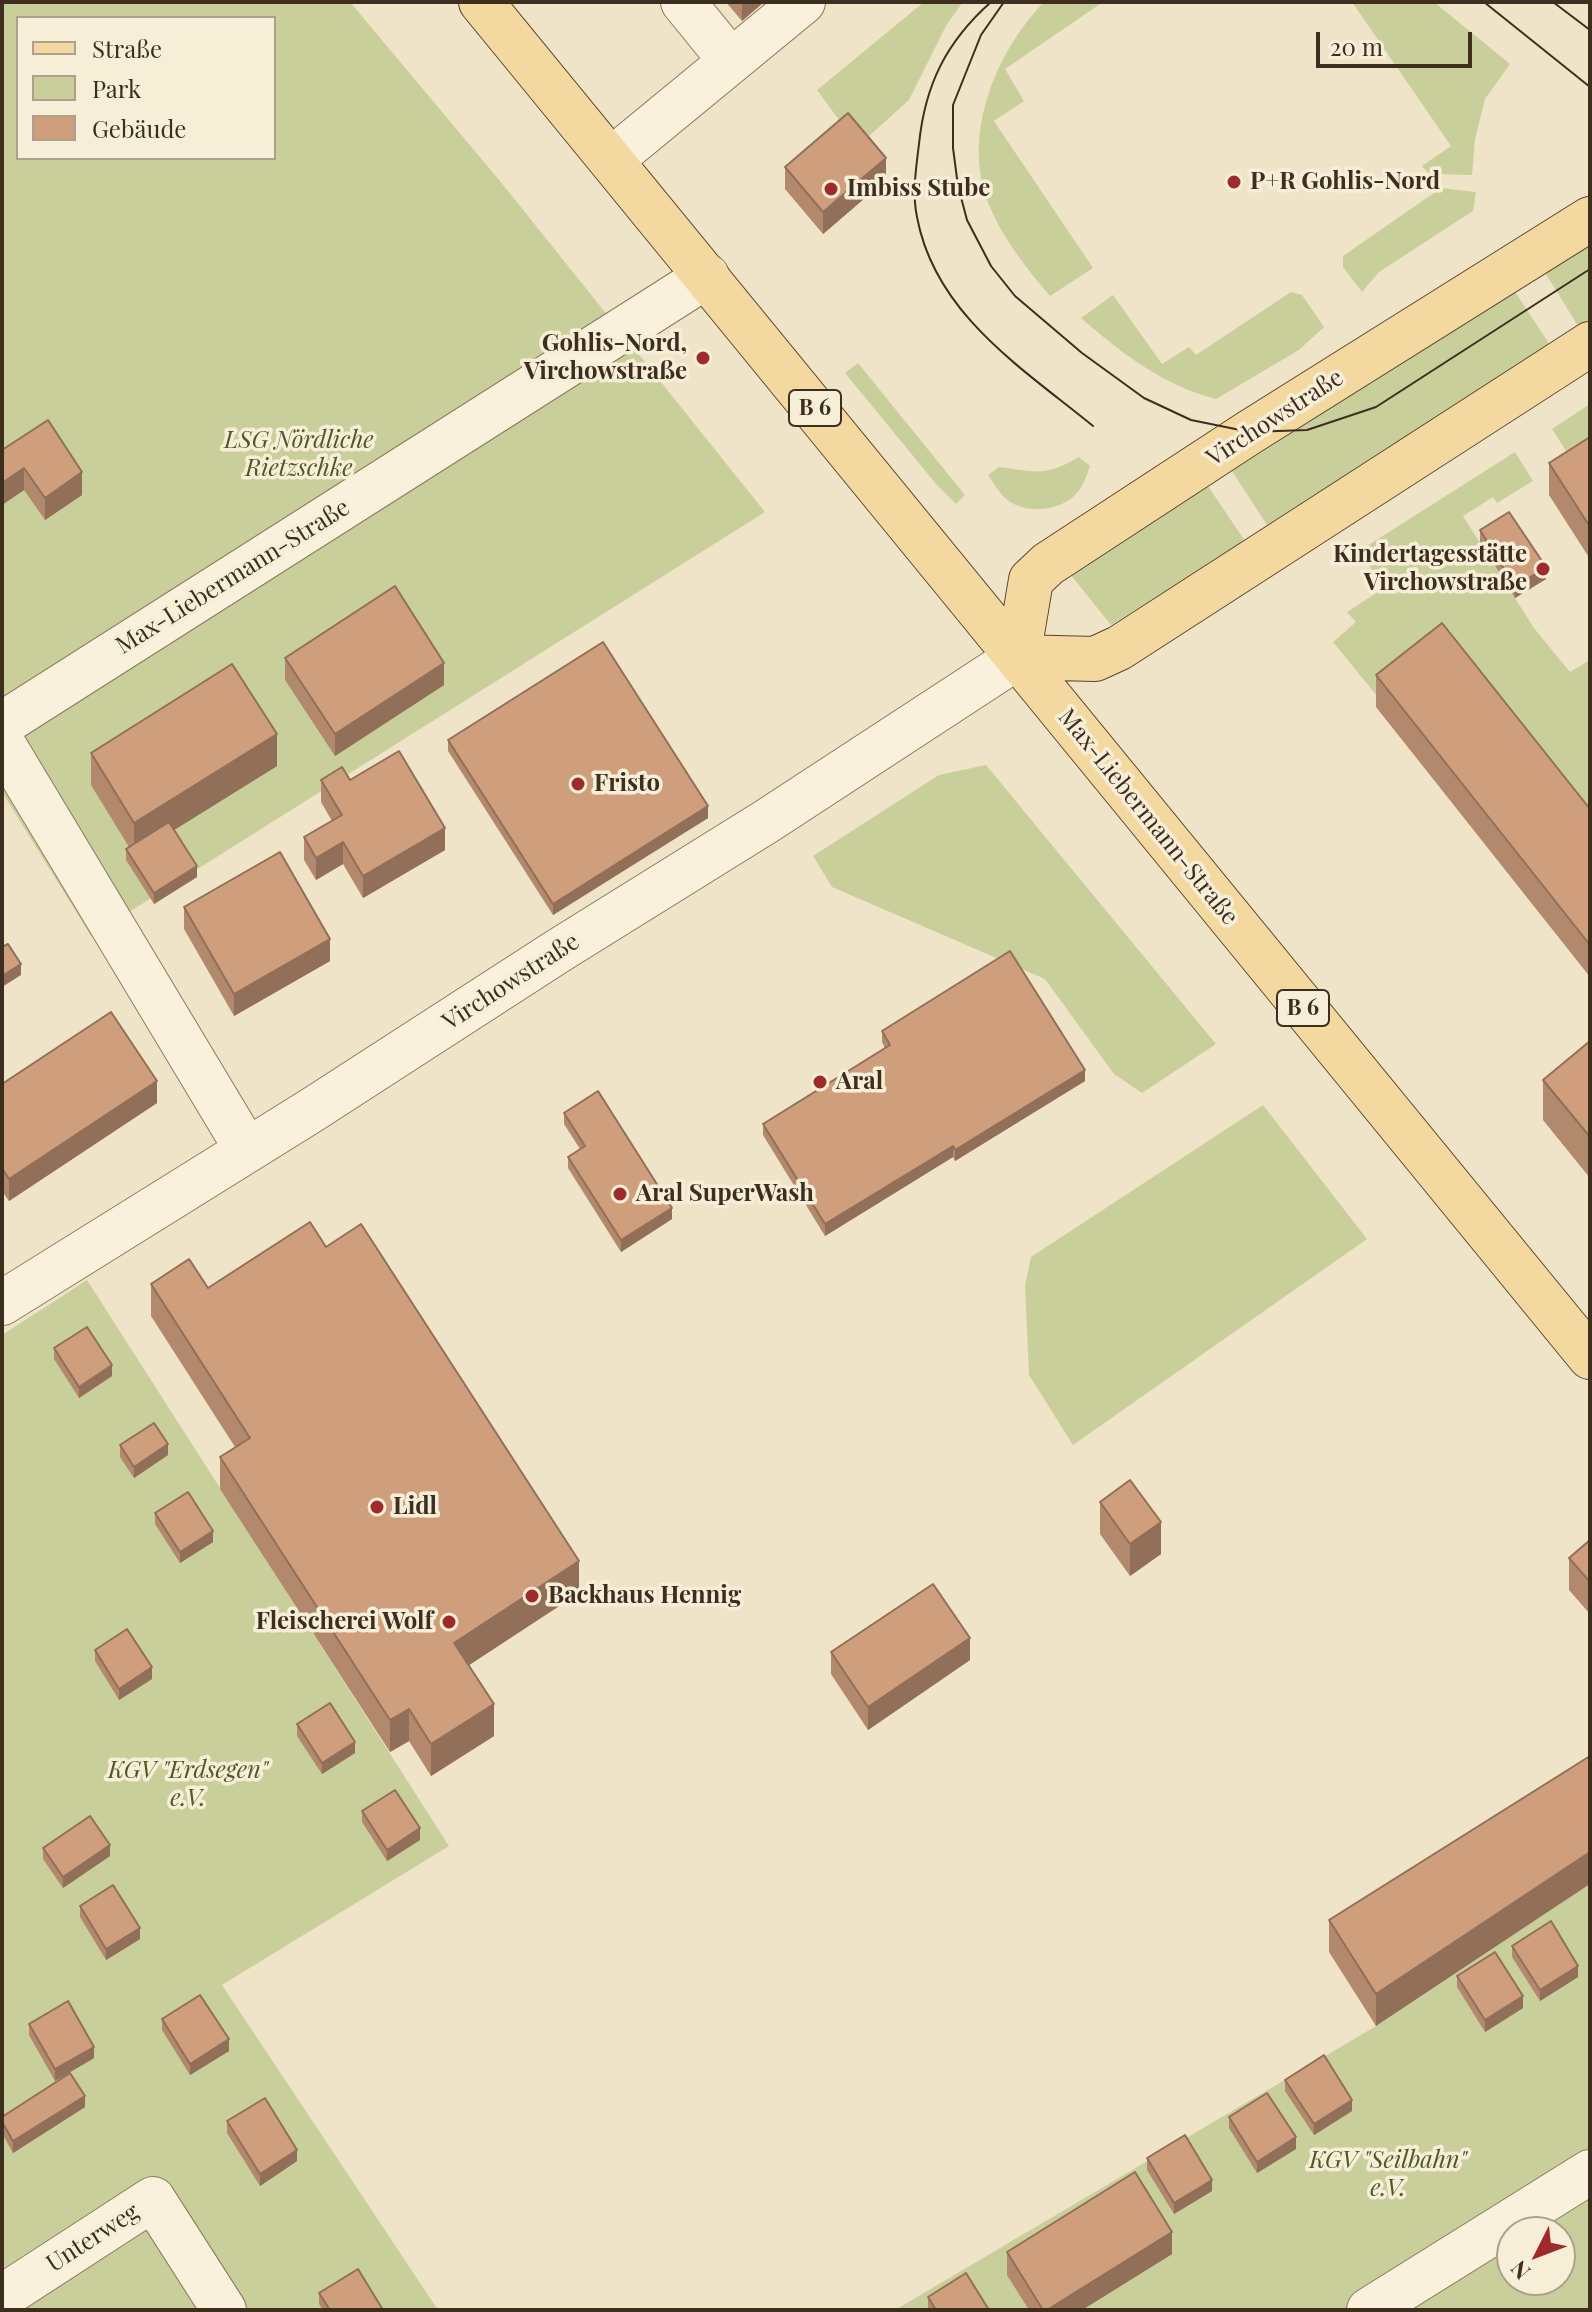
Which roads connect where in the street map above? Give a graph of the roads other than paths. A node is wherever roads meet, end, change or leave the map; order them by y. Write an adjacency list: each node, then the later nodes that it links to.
1 (481, 2): 5 (main road, Max-Liebermann-Straße / B 6)
2 (683, 2): 4 (street)
3 (803, 2): 4 (street)
4 (731, 61): 5 (street)
5 (611, 160): 7 (main road, Max-Liebermann-Straße / B 6)
6 (1590, 219): 9 (main road, Virchowstraße)
7 (707, 276): 9 (main road, Max-Liebermann-Straße / B 6); 10 (street, Max-Liebermann-Straße)
8 (1590, 344): 9 (main road)
9 (1018, 657): 12 (street, Virchowstraße); 14 (main road, Max-Liebermann-Straße / B 6)
10 (2, 724)
11 (2, 742): 12 (street)
12 (247, 1150): 13 (street, Virchowstraße)
13 (2, 1303)
14 (1590, 1357)
15 (1590, 2172): 18 (street)
16 (2, 2297): 17 (street, Unterweg)
17 (224, 2310)
18 (1369, 2310)

